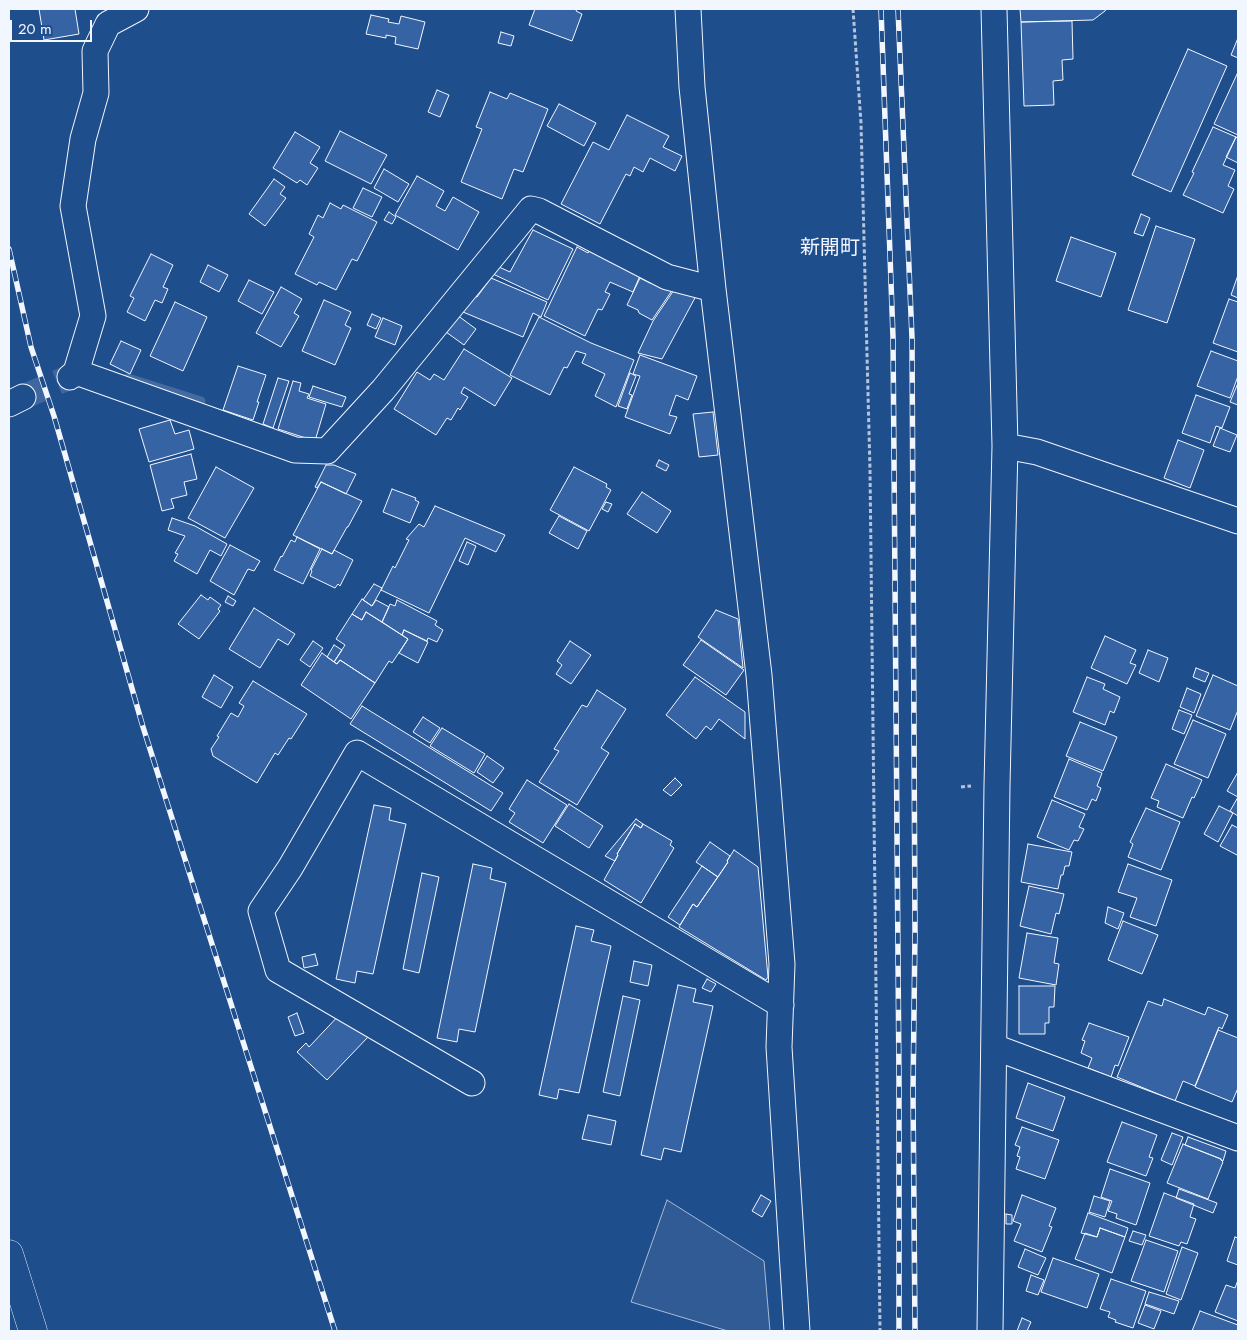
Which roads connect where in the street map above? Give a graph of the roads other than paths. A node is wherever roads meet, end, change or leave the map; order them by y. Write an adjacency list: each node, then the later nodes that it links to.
1 (136, 9): 4 (street)
2 (688, 9): 4 (street)
3 (994, 9): 5 (street)
4 (713, 289): 7 (street)
5 (1005, 446): 6 (street); 8 (street)
6 (1238, 521)
7 (781, 1004): 9 (street); 13 (street)
8 (994, 1047): 10 (street); 14 (street)
9 (472, 1083)
10 (1238, 1138)
11 (9, 1254): 12 (street)
12 (33, 1331)
13 (797, 1331)
14 (990, 1331)

